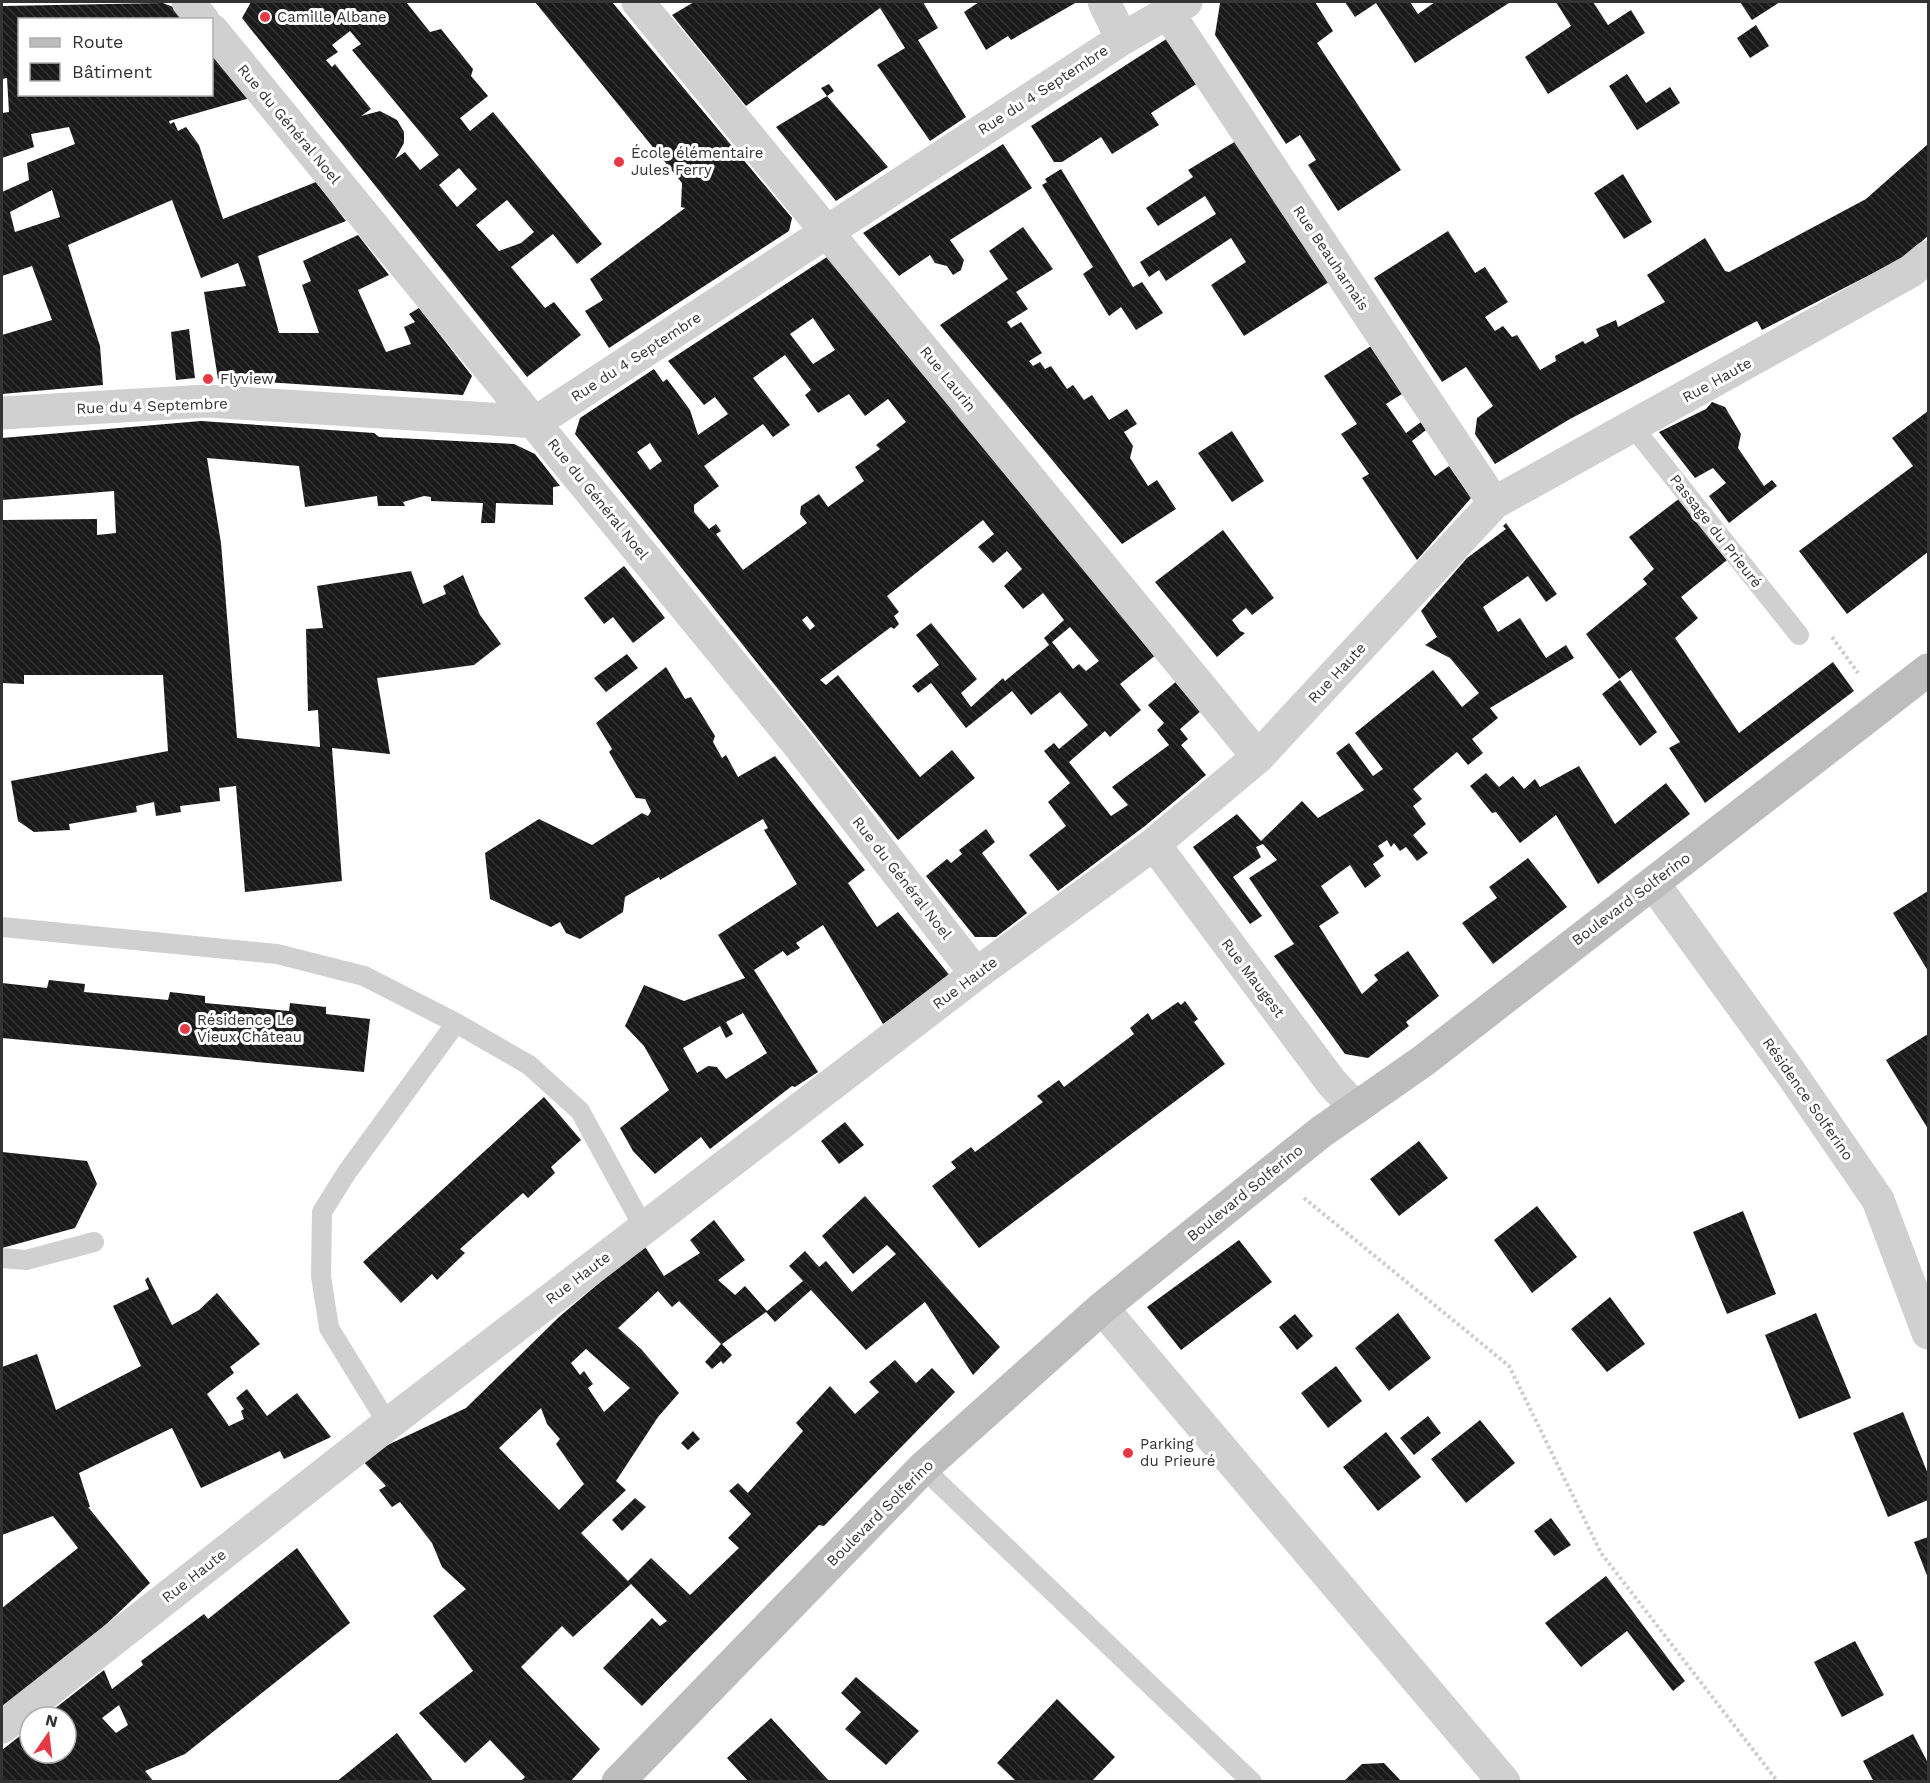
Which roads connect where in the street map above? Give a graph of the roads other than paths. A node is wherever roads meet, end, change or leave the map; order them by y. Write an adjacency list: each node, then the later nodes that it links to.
1 (188, 2): 5 (street)
2 (638, 2): 8 (street, Rue Laurin)
3 (1104, 2): 7 (street)
4 (1177, 7): 7 (street, Rue du 4 Septembre); 13 (street, Rue Beauharnais)
5 (201, 18)
6 (213, 31): 11 (street, Rue du Général Noel)
7 (1122, 39): 8 (street, Rue du 4 Septembre)
8 (827, 231): 11 (street, Rue du 4 Septembre); 16 (street, Rue Laurin)
9 (1929, 257): 12 (street, Rue Haute)
10 (2, 413): 11 (street, Rue du 4 Septembre)
11 (536, 422): 20 (street, Rue du Général Noel)
12 (1633, 427): 13 (street, Rue Haute); 14 (lane, Passage du Prieuré)
13 (1494, 503): 16 (street, Rue Haute)
14 (1798, 635)
15 (1929, 670): 18 (main road, Boulevard Solferino)
16 (1258, 757): 17 (street, Rue Haute)
17 (1154, 844): 20 (street, Rue Haute); 22 (street, Rue Maugest)
18 (1653, 883): 22 (main road, Boulevard Solferino); 27 (street, Résidence Solferino)
19 (2, 927): 21 (lane)
20 (976, 974): 23 (street, Rue Haute)
21 (456, 1023): 23 (lane); 28 (lane)
22 (1356, 1108): 26 (main road, Boulevard Solferino)
23 (644, 1228): 28 (street, Rue Haute)
24 (94, 1242): 25 (lane)
25 (2, 1258)
26 (1102, 1308): 29 (main road, Boulevard Solferino); 33 (street)
27 (1929, 1333)
28 (388, 1424): 30 (street, Rue Haute)
29 (923, 1468): 31 (main road, Boulevard Solferino); 32 (lane)
30 (2, 1727)
31 (618, 1782)
32 (1252, 1782)
33 (1504, 1782)

